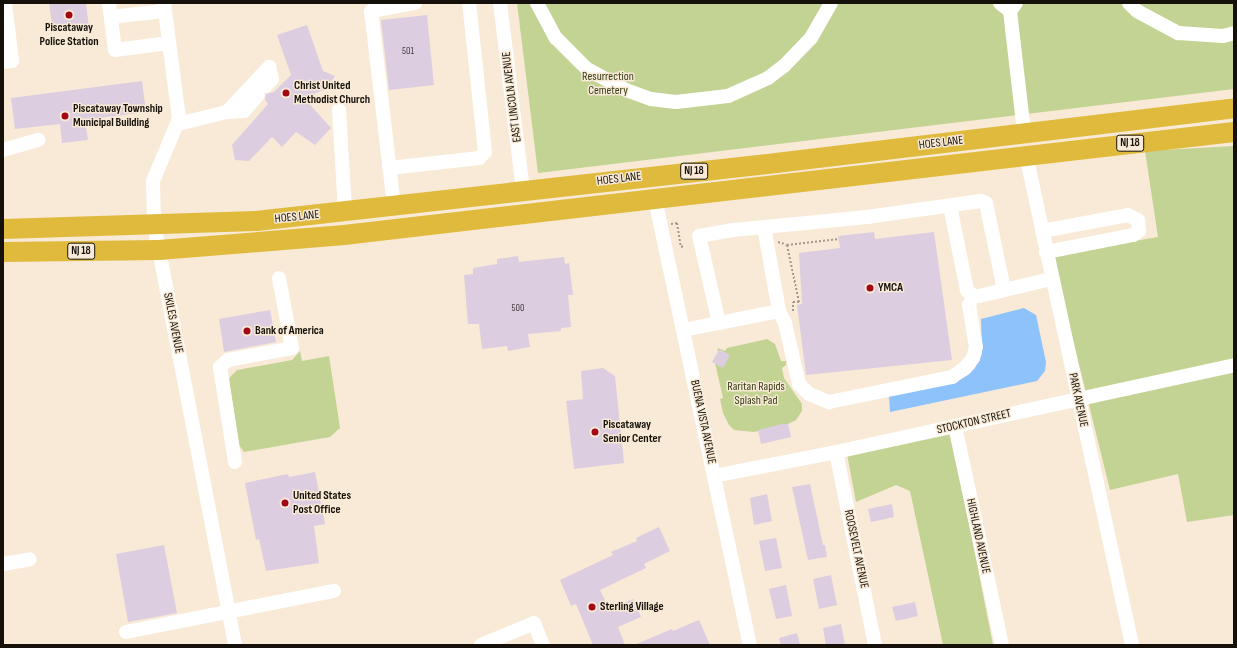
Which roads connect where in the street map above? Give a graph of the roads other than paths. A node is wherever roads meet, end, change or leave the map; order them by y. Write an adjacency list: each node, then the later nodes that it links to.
1 (5, 3): 14 (street)
2 (109, 3): 11 (street)
3 (415, 3): 24 (street)
4 (469, 3): 24 (street)
5 (500, 3): 25 (street, EAST LINCOLN AVENUE)
6 (537, 3): 7 (street)
7 (831, 3)
8 (1129, 3): 12 (street)
9 (1009, 6): 19 (street)
10 (164, 7): 11 (street); 13 (street, SKILES AVENUE)
11 (111, 18): 13 (street)
12 (1234, 33)
13 (169, 43): 18 (street, SKILES AVENUE)
14 (3, 62)
15 (1234, 108): 19 (highway, HOES LANE / NJ 18)
16 (339, 110): 29 (street)
17 (228, 112): 17 (street); 18 (street)
18 (178, 124): 30 (street, SKILES AVENUE)
19 (1024, 132): 25 (highway, HOES LANE / NJ 18)
20 (1234, 132): 23 (highway, HOES LANE / NJ 18)
21 (39, 140): 22 (street)
22 (3, 150)
23 (1026, 155): 26 (highway, HOES LANE / NJ 18); 33 (street, PARK AVENUE)
24 (389, 168): 27 (street)
25 (523, 190): 27 (highway, HOES LANE / NJ 18)
26 (655, 199): 34 (highway, HOES LANE / NJ 18); 43 (street, BUENA VISTA AVENUE)
27 (394, 206): 29 (highway, HOES LANE / NJ 18)
28 (950, 206): 31 (street); 39 (street); 40 (street)
29 (345, 212): 30 (highway, HOES LANE / NJ 18)
30 (154, 224): 32 (highway, HOES LANE / NJ 18); 34 (street, SKILES AVENUE)
31 (764, 227): 41 (street); 42 (street)
32 (3, 229)
33 (1042, 231): 36 (street, PARK AVENUE); 36 (street)
34 (159, 250): 35 (highway, HOES LANE / NJ 18); 53 (street, SKILES AVENUE)
35 (3, 252)
36 (1046, 252): 38 (street, PARK AVENUE)
37 (279, 278): 48 (street)
38 (1051, 279): 39 (street); 45 (street, PARK AVENUE)
39 (1004, 290): 40 (street)
40 (973, 296): 41 (street)
41 (779, 312): 42 (street)
42 (719, 323): 43 (street)
43 (683, 330): 49 (street, BUENA VISTA AVENUE)
44 (1234, 365): 45 (street, STOCKTON STREET)
45 (1078, 398): 46 (street, STOCKTON STREET); 61 (street, PARK AVENUE)
46 (955, 426): 47 (street, STOCKTON STREET); 60 (street, HIGHLAND AVENUE)
47 (836, 452): 49 (street, STOCKTON STREET); 59 (street, ROOSEVELT AVENUE)
48 (235, 462)
49 (714, 476): 58 (street, BUENA VISTA AVENUE)
50 (30, 558): 51 (street)
51 (3, 564)
52 (334, 591): 53 (street)
53 (229, 612): 54 (street); 55 (street, SKILES AVENUE)
54 (126, 632)
55 (232, 644)
56 (481, 645): 57 (street)
57 (543, 645)
58 (750, 645)
59 (876, 645)
60 (1002, 645)
61 (1132, 645)

